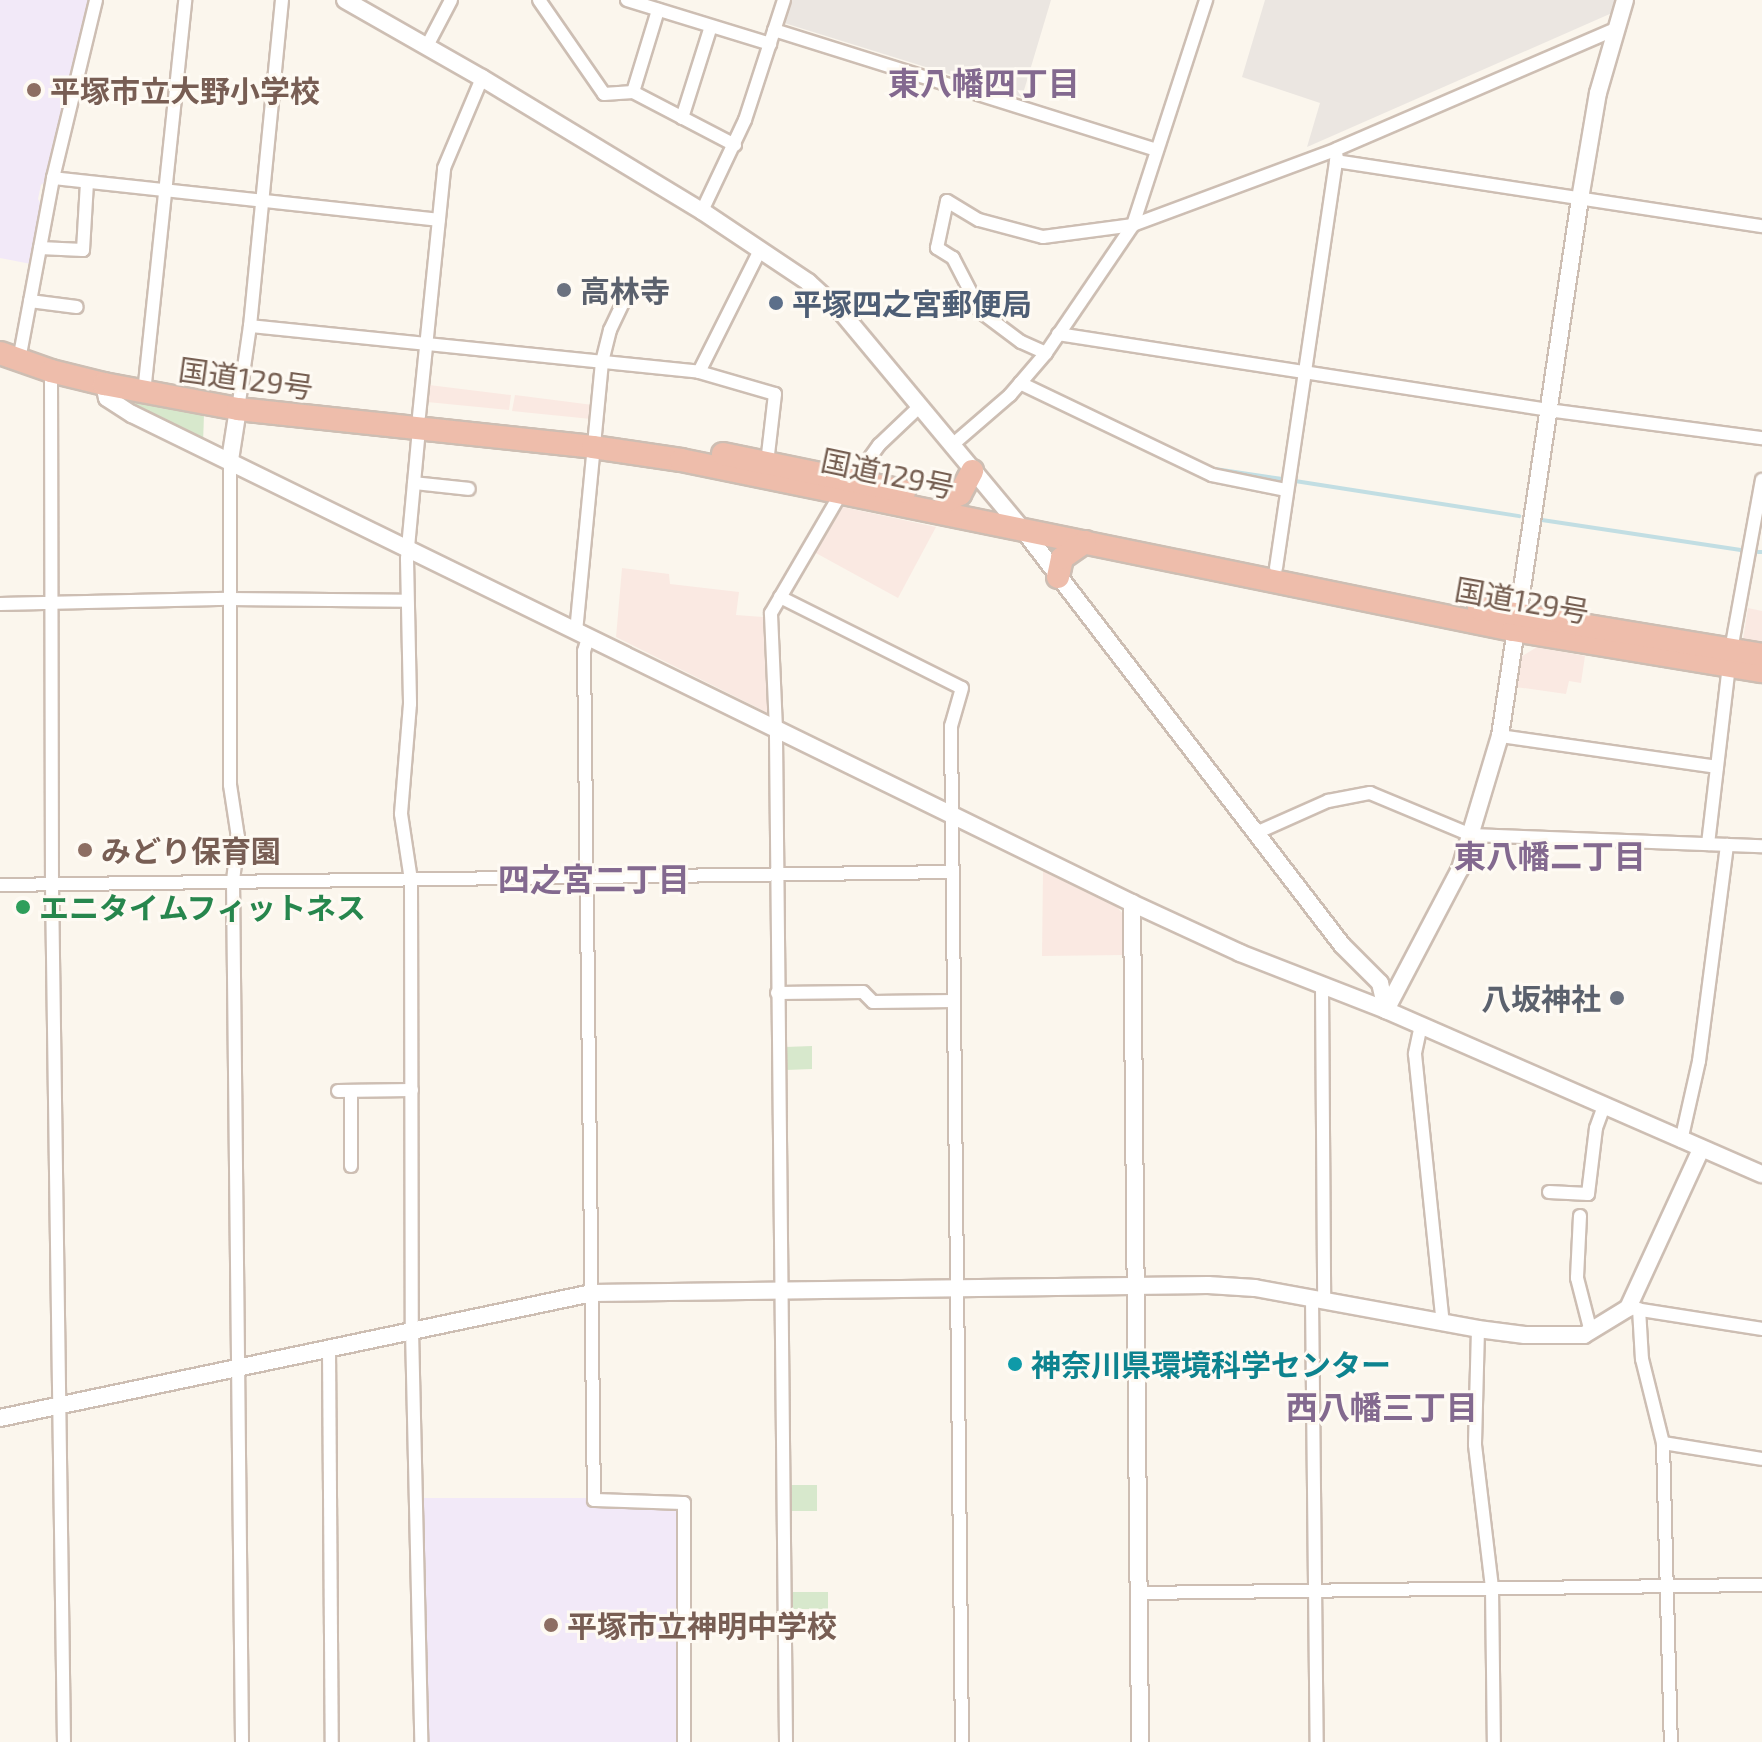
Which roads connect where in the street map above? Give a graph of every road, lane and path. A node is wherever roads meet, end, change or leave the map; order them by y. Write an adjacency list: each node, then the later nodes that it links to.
1 (96, 0): 23 (street)
2 (185, 0): 25 (street)
3 (282, 0): 27 (street)
4 (345, 0): 16 (street)
5 (451, 0): 16 (street)
6 (539, 0): 18 (street)
7 (627, 0): 11 (street)
8 (784, 0): 14 (street)
9 (1206, 0): 21 (street)
10 (1625, 0): 13 (street)
11 (658, 10): 12 (street); 18 (street)
12 (711, 26): 15 (street); 19 (street)
13 (1616, 29): 22 (street); 26 (street)
14 (774, 30): 15 (street); 21 (street)
15 (770, 44): 20 (street)
16 (427, 46): 17 (street)
17 (482, 78): 28 (street); 29 (street)
18 (633, 92): 19 (street)
19 (682, 118): 20 (street)
20 (735, 145): 28 (street)
21 (1157, 150): 30 (street)
22 (1337, 155): 26 (street); 30 (street); 45 (street)
23 (53, 178): 24 (street); 32 (street)
24 (87, 182): 25 (street); 32 (street)
25 (167, 192): 27 (street); 48 (street)
26 (1580, 199): 31 (street); 51 (street)
27 (261, 203): 29 (street); 37 (street)
28 (702, 211): 33 (street)
29 (439, 220): 39 (street)
30 (1133, 225): 38 (street); 41 (street)
31 (1762, 226)
32 (40, 248): 35 (street)
33 (760, 250): 44 (street); 50 (street)
34 (629, 290): 42 (street)
35 (30, 301): 36 (street); 40 (street)
36 (77, 307)
37 (250, 326): 39 (street); 49 (street)
38 (1058, 334): 41 (street); 45 (street)
39 (426, 342): 42 (street); 52 (street)
40 (10, 350): 43 (highway, 国道129号); 48 (highway, 国道129号)
41 (1046, 353): 46 (street)
42 (602, 362): 44 (street); 54 (street)
43 (51, 371): 47 (highway, 国道129号); 76 (street)
44 (699, 372): 57 (street)
45 (1307, 373): 51 (street); 63 (street)
46 (1020, 383): 55 (street); 63 (street)
47 (104, 384): 48 (highway, 国道129号); 56 (street)
48 (146, 386): 49 (highway, 国道129号)
49 (238, 403): 52 (highway, 国道129号); 56 (street)
50 (919, 407): 55 (street); 61 (street)
51 (1548, 410): 53 (street); 77 (street)
52 (419, 423): 54 (highway, 国道129号); 60 (street)
53 (1762, 438)
54 (594, 440): 57 (highway, 国道129号); 61 (highway, 国道129号); 78 (street)
55 (951, 446): 58 (street)
56 (230, 460): 69 (street); 73 (street)
57 (767, 463): 61 (highway, 国道129号)
58 (972, 471): 64 (highway); 65 (street)
59 (1762, 480): 68 (street)
60 (414, 483): 62 (street); 69 (street)
61 (847, 487): 64 (highway, 国道129号); 66 (highway, 国道129号); 72 (street)
62 (469, 489)
63 (1286, 490): 70 (street)
64 (946, 501): 65 (highway, 国道129号)
65 (1008, 514): 66 (street); 70 (highway, 国道129号)
66 (1024, 531): 67 (highway, 国道129号); 71 (street)
67 (1085, 542): 71 (highway); 77 (highway, 国道129号)
68 (1757, 542): 80 (street)
69 (408, 549): 74 (street); 78 (street)
70 (1276, 568): 77 (highway, 国道129号)
71 (1058, 577): 86 (street)
72 (780, 597): 82 (street); 85 (street)
73 (229, 599): 74 (street); 76 (street); 95 (street)
74 (407, 601): 94 (street)
75 (0, 604): 76 (street)
76 (52, 604): 97 (street)
77 (1514, 623): 80 (highway, 国道129号); 83 (street)
78 (582, 635): 82 (street); 93 (street)
79 (1762, 655): 80 (highway, 国道129号)
80 (1730, 658): 81 (highway, 国道129号); 84 (street)
81 (1762, 671)
82 (776, 729): 85 (street); 92 (street)
83 (1500, 736): 84 (street); 87 (street)
84 (1717, 767): 88 (street)
85 (952, 814): 91 (street); 98 (street)
86 (1256, 833): 87 (street); 102 (street)
87 (1471, 835): 88 (street); 102 (street)
88 (1708, 844): 89 (street)
89 (1727, 845): 90 (street); 106 (street)
90 (1762, 846)
91 (952, 872): 92 (street); 101 (street)
92 (776, 876): 93 (street); 100 (street)
93 (587, 878): 94 (street); 115 (street)
94 (411, 880): 95 (street); 104 (street)
95 (233, 881): 97 (street); 124 (street)
96 (0, 885): 97 (street)
97 (52, 885): 125 (street)
98 (1132, 903): 99 (street); 112 (street)
99 (1322, 986): 102 (street); 116 (street)
100 (777, 993): 101 (street); 114 (street)
101 (954, 1001): 113 (street)
102 (1386, 1010): 103 (street)
103 (1421, 1025): 105 (street); 118 (street)
104 (412, 1090): 108 (street); 121 (street)
105 (1604, 1106): 106 (street); 110 (street)
106 (1681, 1141): 107 (street)
107 (1701, 1149): 109 (street); 117 (street)
108 (351, 1166)
109 (1762, 1174)
110 (1549, 1192)
111 (1580, 1216): 122 (street)
112 (1137, 1284): 113 (street); 116 (street); 133 (street)
113 (957, 1285): 114 (street); 140 (street)
114 (780, 1288): 115 (street); 139 (street)
115 (592, 1293): 121 (street); 138 (street)
116 (1318, 1299): 118 (street); 132 (street)
117 (1634, 1308): 120 (street); 122 (street); 127 (street)
118 (1443, 1323): 119 (street)
119 (1478, 1329): 122 (street); 131 (street)
120 (1762, 1329)
121 (412, 1330): 123 (street); 137 (street)
122 (1591, 1332)
123 (329, 1350): 124 (street); 136 (street)
124 (238, 1365): 125 (street); 135 (street)
125 (59, 1405): 126 (street); 134 (street)
126 (0, 1418)
127 (1663, 1443): 128 (street); 130 (street)
128 (1762, 1459)
129 (1762, 1585): 130 (street)
130 (1668, 1586): 131 (street); 144 (street)
131 (1492, 1588): 132 (street); 143 (street)
132 (1316, 1591): 133 (street); 142 (street)
133 (1139, 1593): 141 (street)
134 (64, 1742)
135 (242, 1742)
136 (332, 1742)
137 (421, 1742)
138 (684, 1742)
139 (786, 1742)
140 (962, 1742)
141 (1140, 1742)
142 (1317, 1742)
143 (1494, 1742)
144 (1671, 1742)

